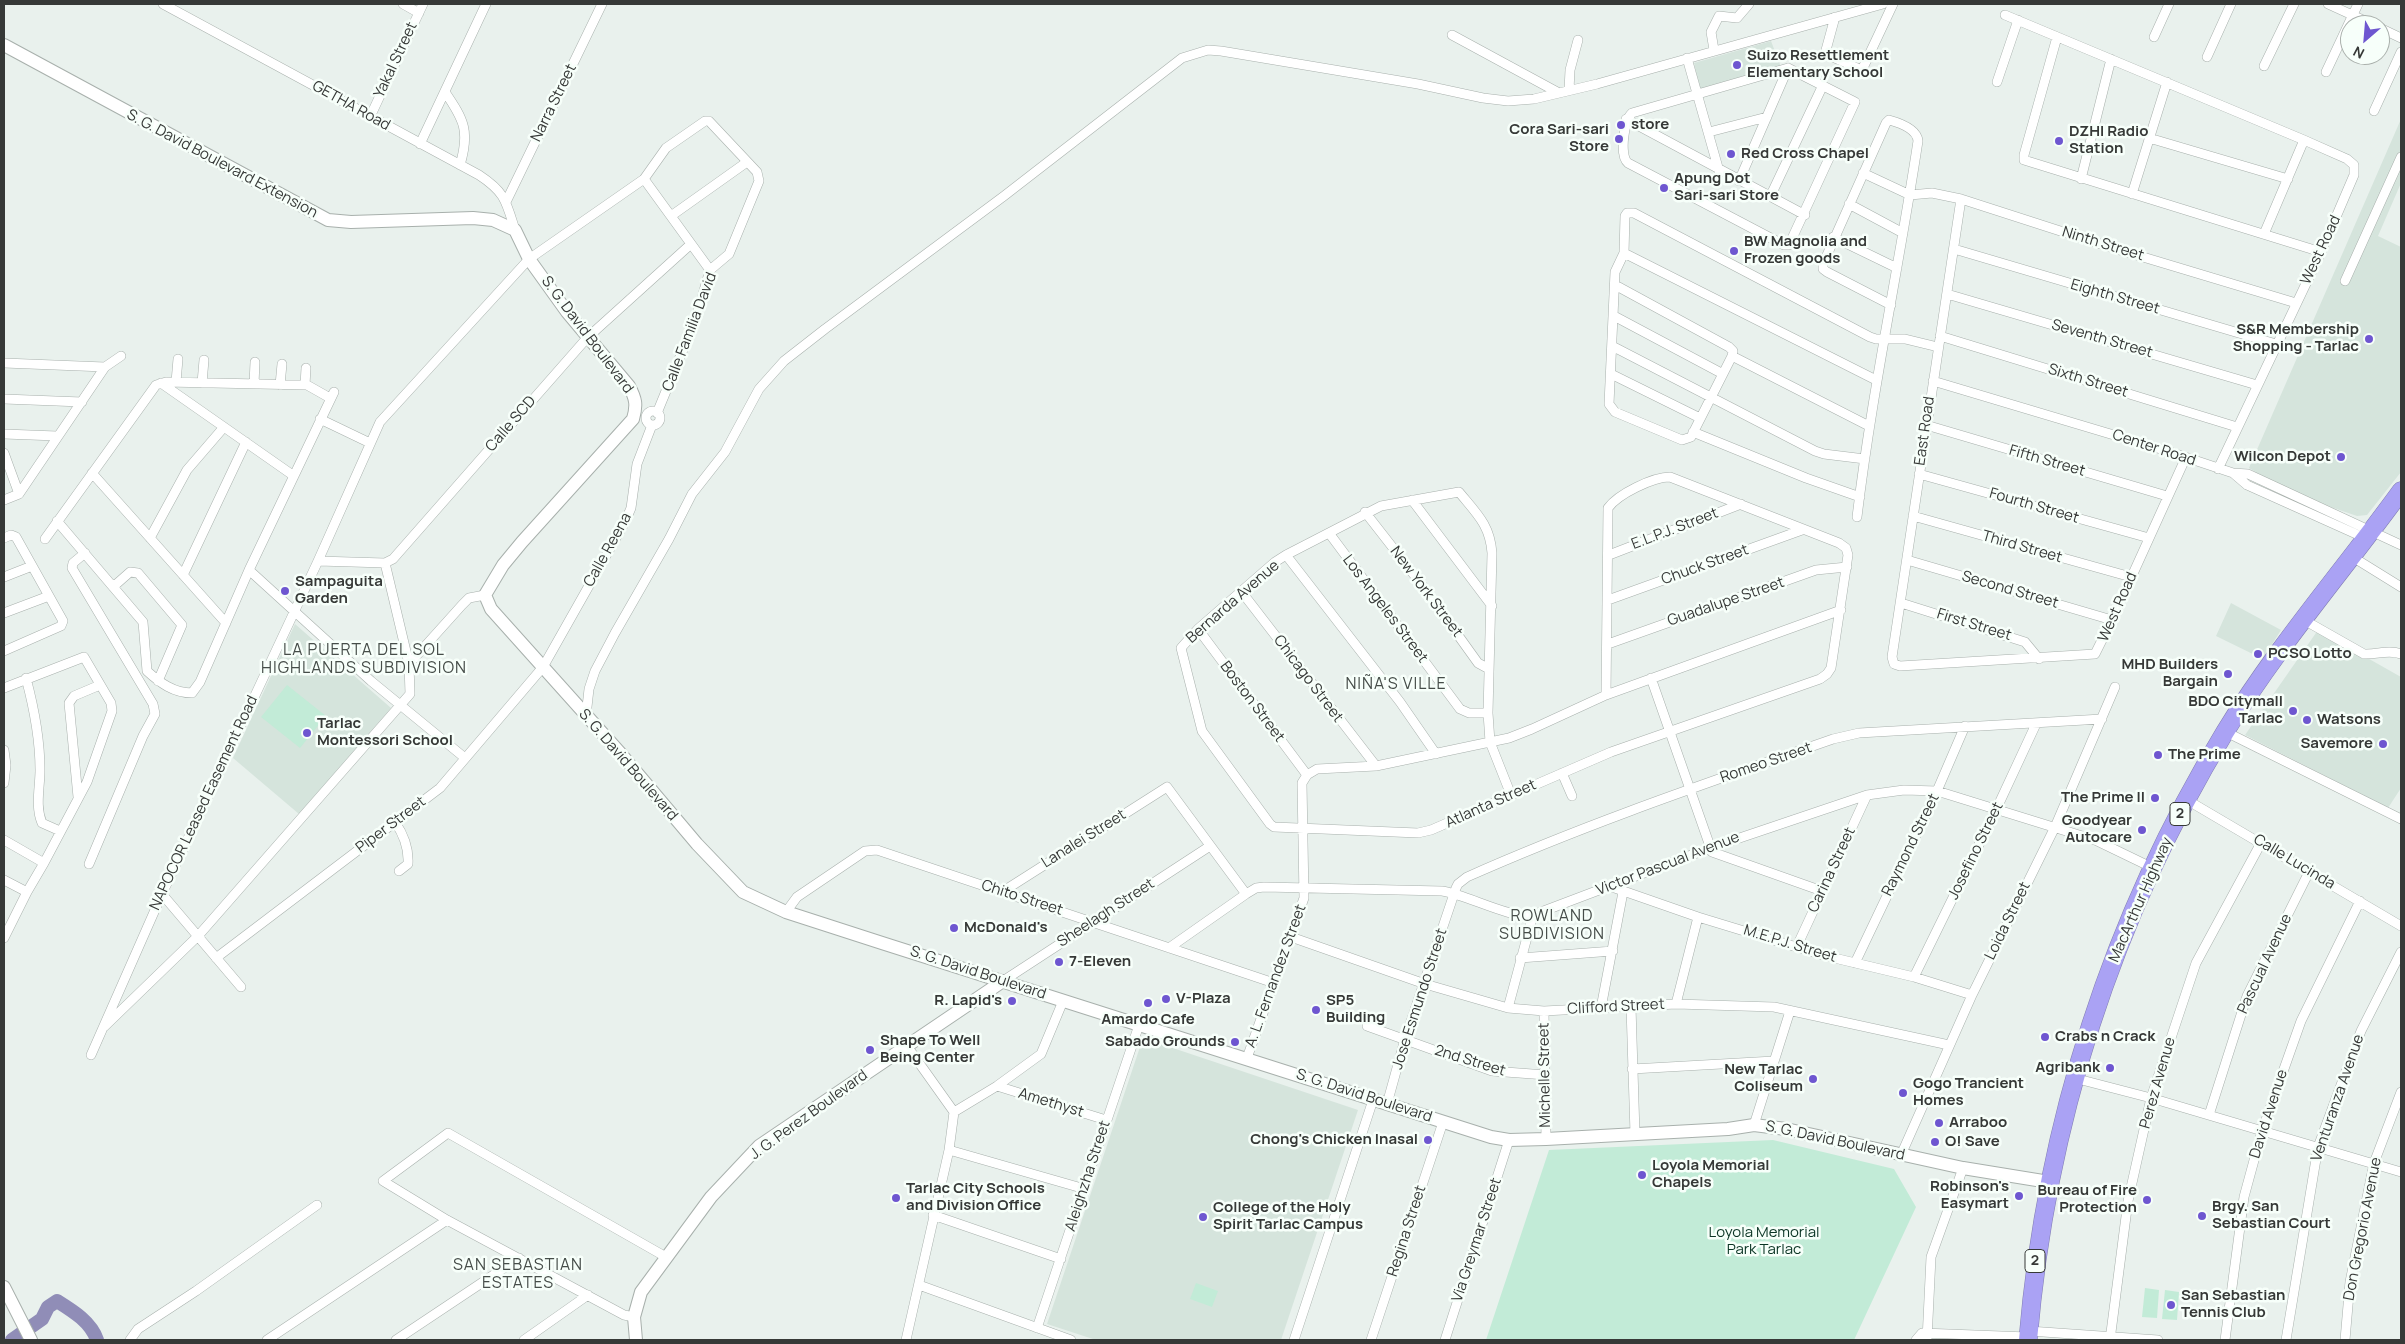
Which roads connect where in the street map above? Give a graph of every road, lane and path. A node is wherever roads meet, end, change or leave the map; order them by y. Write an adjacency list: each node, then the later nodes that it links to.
1 (163, 4): 41 (street, GETHA Road)
2 (403, 4): 14 (street)
3 (423, 4): 14 (street, Yakal Street)
4 (486, 4): 37 (street)
5 (602, 4): 61 (street, Narra Street)
6 (1749, 4): 25 (street)
7 (1883, 4): 17 (street)
8 (1893, 4): 17 (street)
9 (2168, 4): 21 (street)
10 (2231, 4): 27 (street)
11 (2294, 4): 30 (street)
12 (2328, 4): 16 (street)
13 (2358, 4): 16 (street)
14 (419, 13): 41 (street, Yakal Street)
15 (2005, 15): 18 (street)
16 (2353, 15)
17 (1835, 17): 25 (street)
18 (2018, 20): 20 (street); 33 (street)
19 (1452, 35): 38 (street)
20 (2057, 36): 29 (street); 54 (street)
21 (2154, 37)
22 (1578, 40): 36 (street)
23 (2340, 42): 32 (street)
24 (4, 45): 65 (street, S. G. David Boulevard Extension)
25 (1714, 50): 28 (street)
26 (2401, 52): 40 (street)
27 (2207, 57)
28 (1687, 58): 36 (street); 39 (street)
29 (2111, 59): 34 (street); 54 (street)
30 (2264, 66)
31 (1788, 68): 35 (street); 39 (street); 42 (street)
32 (2326, 72)
33 (1997, 82)
34 (2166, 82): 45 (street); 46 (street)
35 (1823, 85): 59 (street); 63 (street)
36 (1569, 90): 38 (street)
37 (445, 92): 47 (street); 50 (street)
38 (1559, 93): 198 (street)
39 (1698, 94): 43 (street); 44 (street)
40 (2374, 111)
41 (370, 117): 47 (street, GETHA Road)
42 (1767, 117): 44 (street); 56 (street)
43 (1626, 119): 51 (street); 63 (street)
44 (1709, 132): 51 (street)
45 (2150, 138): 55 (street); 57 (street)
46 (2304, 140): 55 (street); 71 (street, West Road)
47 (420, 144): 50 (street, GETHA Road)
48 (2401, 157): 76 (street)
49 (747, 162): 53 (street, Calle Familia David); 64 (street); 75 (street, Calle Familia David)
50 (460, 165): 61 (street, GETHA Road)
51 (1719, 171): 56 (street)
52 (1863, 173): 58 (street); 58 (street); 62 (street)
53 (644, 179): 64 (street); 73 (street, Calle Familia David)
54 (2080, 179): 57 (street)
55 (2288, 179): 67 (street)
56 (1739, 182): 59 (street)
57 (2132, 194): 67 (street)
58 (1910, 195): 60 (street, Ninth Street); 66 (street)
59 (1770, 197): 63 (street)
60 (1961, 199): 70 (street, East Road); 79 (street, Ninth Street)
61 (506, 202): 65 (street, GETHA Road)
62 (1849, 204): 66 (street); 68 (street)
63 (1805, 215)
64 (671, 216): 69 (street)
65 (515, 230): 73 (street, S. G. David Boulevard)
66 (1903, 232): 74 (street)
67 (2264, 234): 71 (street)
68 (1833, 237): 74 (street); 80 (street)
69 (691, 244): 75 (street); 83 (street, Calle SCD)
70 (1954, 250): 78 (street, East Road); 85 (street, Eighth Street)
71 (2321, 252): 79 (street, West Road)
72 (1624, 253): 77 (street); 84 (street); 99 (street)
73 (529, 259): 83 (street, S. G. David Boulevard); 124 (street, NAPOCOR Leased Easement Road)
74 (1897, 268): 80 (street)
75 (710, 270): 111 (street, Calle Familia David)
76 (2345, 282)
77 (1615, 285): 81 (street); 89 (street)
78 (1947, 294): 82 (street, East Road); 107 (street, Seventh Street)
79 (2296, 302): 85 (street, West Road)
80 (1891, 304): 84 (street)
81 (1614, 316): 86 (street); 98 (street)
82 (1940, 336): 87 (street, East Road); 119 (street, Sixth Street)
83 (587, 338): 112 (street, S. G. David Boulevard); 157 (street, Calle SCD)
84 (1884, 339): 87 (street); 99 (street)
85 (2276, 344): 107 (street, West Road)
86 (1612, 346): 97 (street); 108 (street)
87 (1938, 347): 100 (street, East Road)
88 (121, 356): 95 (street)
89 (1732, 356): 98 (street); 117 (street)
90 (178, 359): 101 (street)
91 (204, 360): 103 (street)
92 (255, 362): 104 (street)
93 (4, 363): 95 (street)
94 (282, 364): 105 (street)
95 (105, 367): 110 (street)
96 (306, 368): 106 (street)
97 (1611, 374): 113 (street); 120 (street)
98 (1723, 374): 108 (street)
99 (1876, 380): 117 (street)
100 (1932, 380): 116 (street, East Road); 126 (street, Center Road)
101 (176, 382): 102 (street); 103 (street)
102 (161, 383): 118 (street); 129 (street)
103 (202, 383): 104 (street)
104 (254, 384): 105 (street)
105 (280, 385): 106 (street)
106 (305, 385): 114 (street)
107 (2257, 385): 119 (street, West Road)
108 (1712, 396): 113 (street); 127 (street)
109 (4, 399): 110 (street)
110 (82, 402): 122 (street)
111 (657, 413): 112 (street); 115 (street, Calle Familia David)
112 (641, 414): 115 (street); 167 (street, S. G. David Boulevard)
113 (1700, 418): 120 (street)
114 (320, 419): 124 (street); 131 (street)
115 (652, 425): 185 (street, Calle Reena)
116 (1926, 425): 130 (street, East Road); 134 (street, Fifth Street)
117 (1869, 426): 127 (street)
118 (224, 427): 123 (street); 147 (street)
119 (2237, 427): 128 (street, West Road)
120 (1693, 432): 135 (street)
121 (4, 434): 122 (street)
122 (57, 436): 132 (street)
123 (246, 442): 131 (street); 161 (street)
124 (370, 443): 156 (street, NAPOCOR Leased Easement Road)
125 (4, 456): 132 (street)
126 (2186, 457): 128 (street, Center Road); 134 (street, West Road)
127 (1864, 459): 135 (street)
128 (2218, 469): 145 (street, Center Road)
129 (92, 473): 142 (street); 147 (street)
130 (1919, 474): 140 (street, East Road); 148 (street, Fourth Street)
131 (294, 476): 160 (street)
132 (19, 494): 136 (street)
133 (2400, 495): 145 (highway, MacArthur Highway / 2)
134 (2167, 496): 148 (street, West Road)
135 (1860, 497): 141 (street)
136 (4, 500)
137 (1412, 500): 139 (street, Bernarda Avenue); 171 (street); 171 (street, Bernarda Avenue)
138 (1741, 504): 143 (street); 152 (street, E.L.P.J. Street); 152 (street)
139 (1365, 512): 144 (street, Bernarda Avenue); 186 (street, New York Street)
140 (1913, 516): 155 (street, East Road); 163 (street, Third Street)
141 (1857, 517)
142 (57, 521): 149 (street); 151 (street)
143 (1802, 530): 159 (street); 169 (street, Chuck Street)
144 (1328, 533): 153 (street, Bernarda Avenue); 197 (street, Los Angeles Street)
145 (2368, 534): 150 (street, Center Road); 154 (highway, MacArthur Highway / 2)
146 (4, 538): 158 (street)
147 (150, 538): 161 (street)
148 (2149, 538): 163 (street, West Road)
149 (45, 539)
150 (2401, 545)
151 (85, 553): 164 (street); 190 (street)
152 (1609, 554): 169 (street)
153 (1286, 555): 166 (street, Bernarda Avenue); 206 (street)
154 (2351, 556): 165 (street); 176 (highway, MacArthur Highway / 2)
155 (1907, 560): 170 (street, East Road); 175 (street, Second Street)
156 (318, 561): 157 (street); 172 (street, NAPOCOR Leased Easement Road)
157 (385, 563): 183 (street)
158 (32, 566): 162 (street); 168 (street)
159 (1847, 567): 173 (street); 179 (street, Guadalupe Street)
160 (249, 570): 172 (street); 177 (street)
161 (183, 575): 177 (street)
162 (4, 577)
163 (2131, 578): 175 (street, West Road)
164 (113, 587): 187 (street); 191 (street)
165 (2401, 587)
166 (1241, 591): 178 (street, Bernarda Avenue); 208 (street, Chicago Street)
167 (485, 595): 183 (street); 185 (street, S. G. David Boulevard)
168 (49, 596): 174 (street); 180 (street)
169 (1608, 600): 179 (street)
170 (1901, 602): 182 (street, First Street); 184 (street, East Road)
171 (1492, 606): 186 (street, Bernarda Avenue)
172 (294, 609): 196 (street); 242 (street, NAPOCOR Leased Easement Road)
173 (1841, 610): 189 (street); 202 (street, Atlanta Street)
174 (4, 613)
175 (2112, 620): 182 (street, West Road)
176 (2304, 620): 181 (street); 203 (highway, MacArthur Highway / 2)
177 (226, 623): 191 (street)
178 (1198, 629): 210 (street, Boston Street); 223 (street, Bernarda Avenue)
179 (1608, 644): 195 (street)
180 (4, 651)
181 (2401, 654)
182 (2039, 659): 184 (street, West Road)
183 (410, 664): 196 (street)
184 (1894, 664)
185 (543, 667): 198 (street, S. G. David Boulevard); 207 (street, Piper Street)
186 (1489, 668): 197 (street, Bernarda Avenue)
187 (147, 671): 190 (street); 191 (street)
188 (26, 678): 192 (street); 194 (street); 224 (street)
189 (1651, 678): 195 (street); 202 (street)
190 (137, 679): 230 (street)
191 (158, 681)
192 (100, 685): 217 (street); 217 (street)
193 (2115, 687): 199 (street, Loida Street)
194 (4, 688)
195 (1606, 695): 204 (street)
196 (402, 705): 207 (street); 251 (street)
197 (1488, 713): 204 (street, Bernarda Avenue)
198 (586, 716): 245 (street, S. G. David Boulevard)
199 (2102, 719): 200 (street, Romeo Street); 222 (street, Loida Street)
200 (2036, 724): 201 (street, Romeo Street); 219 (street, Josefino Street)
201 (1966, 726): 212 (street, Romeo Street); 213 (street, Raymond Street)
202 (1671, 732): 209 (street, Atlanta Street); 212 (street)
203 (2226, 732): 218 (highway, MacArthur Highway / 2); 220 (street)
204 (1490, 742): 206 (street); 214 (street, Bernarda Avenue)
205 (4, 750): 211 (street)
206 (1436, 754): 208 (street)
207 (465, 758): 221 (street, Piper Street)
208 (1376, 766): 210 (street)
209 (1562, 773): 214 (street, Atlanta Street); 216 (street)
210 (1307, 775): 223 (street, A. L. Fernandez Street)
211 (4, 784)
212 (1690, 789): 228 (street); 241 (street, Romeo Street)
213 (1937, 791): 215 (street, Victor Pascual Avenue); 219 (street, Victor Pascual Avenue); 260 (street, Raymond Street)
214 (1510, 795): 223 (street, Atlanta Street)
215 (1867, 795): 228 (street, Victor Pascual Avenue); 237 (street, Carina Street)
216 (1572, 796)
217 (78, 797): 224 (street)
218 (2187, 800): 226 (street, Calle Lucinda); 231 (highway, MacArthur Highway / 2)
219 (1996, 810): 222 (street, Victor Pascual Avenue); 261 (street, Josefino Street)
220 (2401, 819)
221 (395, 822): 232 (street); 258 (street, Piper Street)
222 (2055, 826): 231 (street, Victor Pascual Avenue); 266 (street, Loida Street)
223 (1303, 827): 236 (street, A. L. Fernandez Street)
224 (60, 831): 229 (street)
225 (4, 840): 229 (street)
226 (2261, 843): 233 (street, Calle Lucinda); 288 (street, Perez Avenue)
227 (1210, 846): 239 (street, Lanalei Street); 243 (street); 249 (street, Sheelagh Street)
228 (1710, 848): 235 (street, Victor Pascual Avenue); 237 (street)
229 (44, 863): 238 (street)
230 (89, 864)
231 (2153, 868): 285 (highway, MacArthur Highway / 2)
232 (399, 871)
233 (2310, 872): 244 (street, Calle Lucinda); 292 (street, Pascual Avenue)
234 (4, 880): 238 (street)
235 (1609, 886): 240 (street, M.E.P.J. Street); 246 (street, Victor Pascual Avenue)
236 (1305, 888): 241 (street, Victor Pascual Avenue); 243 (street, Victor Pascual Avenue); 252 (street, A. L. Fernandez Street)
237 (1822, 891): 254 (street, Carina Street)
238 (26, 892): 248 (street)
239 (1002, 892): 245 (street, Chito Street); 249 (street, Chito Street)
240 (1623, 892): 247 (street, M.E.P.J. Street); 256 (street)
241 (1456, 893): 246 (street, Victor Pascual Avenue); 264 (street, Jose Esmundo Street)
242 (162, 894): 251 (street); 276 (street, NAPOCOR Leased Easement Road)
243 (1246, 894): 255 (street, Victor Pascual Avenue)
244 (2360, 901): 250 (street, Calle Lucinda); 296 (street, David Avenue)
245 (786, 912): 262 (street, S. G. David Boulevard)
246 (1533, 915): 259 (street)
247 (1698, 917): 254 (street, M.E.P.J. Street); 268 (street)
248 (8, 922): 253 (street)
249 (1094, 922): 255 (street, Chito Street); 262 (street, Sheelagh Street)
250 (2401, 926)
251 (198, 936): 258 (street); 276 (street)
252 (1291, 937): 263 (street, A. L. Fernandez Street); 264 (street, Clifford Street)
253 (4, 938)
254 (1797, 946): 260 (street, M.E.P.J. Street)
255 (1169, 948): 263 (street, Chito Street)
256 (1613, 951): 259 (street); 270 (street)
257 (2401, 952): 300 (street, Venturanza Avenue)
258 (216, 958): 265 (street)
259 (1520, 958): 269 (street)
260 (1855, 963): 261 (street, M.E.P.J. Street)
261 (1914, 977): 266 (street, M.E.P.J. Street)
262 (1003, 981): 267 (street, S. G. David Boulevard); 279 (street, J. G. Perez Boulevard)
263 (1274, 983): 281 (street, A. L. Fernandez Street)
264 (1425, 984): 269 (street, Clifford Street); 277 (street, Jose Esmundo Street)
265 (241, 987)
266 (1972, 995): 278 (street, Loida Street)
267 (1064, 1000): 274 (street, S. G. David Boulevard); 286 (street)
268 (1676, 1004): 271 (street, Clifford Street); 273 (street, Clifford Street)
269 (1508, 1008): 272 (street, Clifford Street)
270 (1601, 1008): 271 (street, Clifford Street); 272 (street, Clifford Street)
271 (1631, 1008): 283 (street)
272 (1544, 1010): 284 (street, Michelle Street)
273 (1790, 1011): 278 (street, Clifford Street); 282 (street)
274 (1139, 1025): 281 (street, S. G. David Boulevard); 293 (street, Aleighzha Street)
275 (1367, 1026): 277 (street, 2nd Street)
276 (100, 1031): 280 (street, NAPOCOR Leased Easement Road)
277 (1405, 1039): 284 (street, 2nd Street); 290 (street, Jose Esmundo Street)
278 (1949, 1045): 302 (street, Loida Street)
279 (907, 1046): 291 (street); 311 (street, J. G. Perez Boulevard)
280 (90, 1055)
281 (1247, 1058): 289 (street, S. G. David Boulevard)
282 (1774, 1061): 283 (street); 295 (street)
283 (1632, 1069): 297 (street)
284 (1546, 1075): 298 (street, Michelle Street)
285 (2074, 1078): 288 (street); 306 (highway, MacArthur Highway / 2)
286 (997, 1086): 291 (street); 293 (street, Amethyst)
287 (2401, 1092): 303 (street, Don Gregorio Avenue)
288 (2151, 1098): 292 (street); 321 (street, Perez Avenue)
289 (1373, 1100): 290 (street, S. G. David Boulevard); 330 (street)
290 (1387, 1104): 294 (street, S. G. David Boulevard)
291 (954, 1112): 301 (street)
292 (2209, 1115): 296 (street)
293 (1106, 1120): 307 (street, Aleighzha Street)
294 (1443, 1122): 299 (street, S. G. David Boulevard); 331 (street, Regina Street)
295 (1754, 1125): 297 (street, S. G. David Boulevard); 302 (street, S. G. David Boulevard)
296 (2262, 1131): 300 (street); 335 (street, David Avenue)
297 (1635, 1134): 298 (street, S. G. David Boulevard)
298 (1546, 1139): 299 (street, S. G. David Boulevard)
299 (1509, 1140): 332 (street, Via Greymar Street)
300 (2318, 1147): 303 (street); 336 (street, Venturanza Avenue)
301 (949, 1150): 307 (street); 309 (street)
302 (1901, 1155): 304 (street, S. G. David Boulevard)
303 (2374, 1163): 305 (street); 337 (street, Don Gregorio Avenue)
304 (1963, 1168): 306 (street, S. G. David Boulevard); 320 (street)
305 (2401, 1172)
306 (2049, 1182): 319 (highway, MacArthur Highway / 2)
307 (1084, 1189): 313 (street, Aleighzha Street)
308 (318, 1205): 323 (street)
309 (933, 1215): 313 (street); 314 (street)
310 (447, 1220): 311 (street); 312 (street); 324 (street)
311 (666, 1257): 317 (street, J. G. Perez Boulevard)
312 (519, 1258): 316 (street); 325 (street)
313 (1061, 1260): 318 (street, Aleighzha Street)
314 (919, 1285): 318 (street); 328 (street)
315 (4, 1286): 322 (street)
316 (588, 1295): 317 (street); 326 (street)
317 (634, 1317): 327 (street, J. G. Perez Boulevard)
318 (1037, 1328): 329 (street)
319 (2028, 1336): 320 (street); 321 (street)
320 (1927, 1337): 333 (street)
321 (2110, 1338): 334 (street)
322 (31, 1340)
323 (130, 1340)
324 (267, 1340)
325 (396, 1340)
326 (524, 1340)
327 (636, 1340)
328 (906, 1340)
329 (1071, 1340)
330 (1294, 1340)
331 (1371, 1340)
332 (1445, 1340)
333 (1916, 1340)
334 (2158, 1340)
335 (2225, 1340)
336 (2286, 1340)
337 (2345, 1340)

